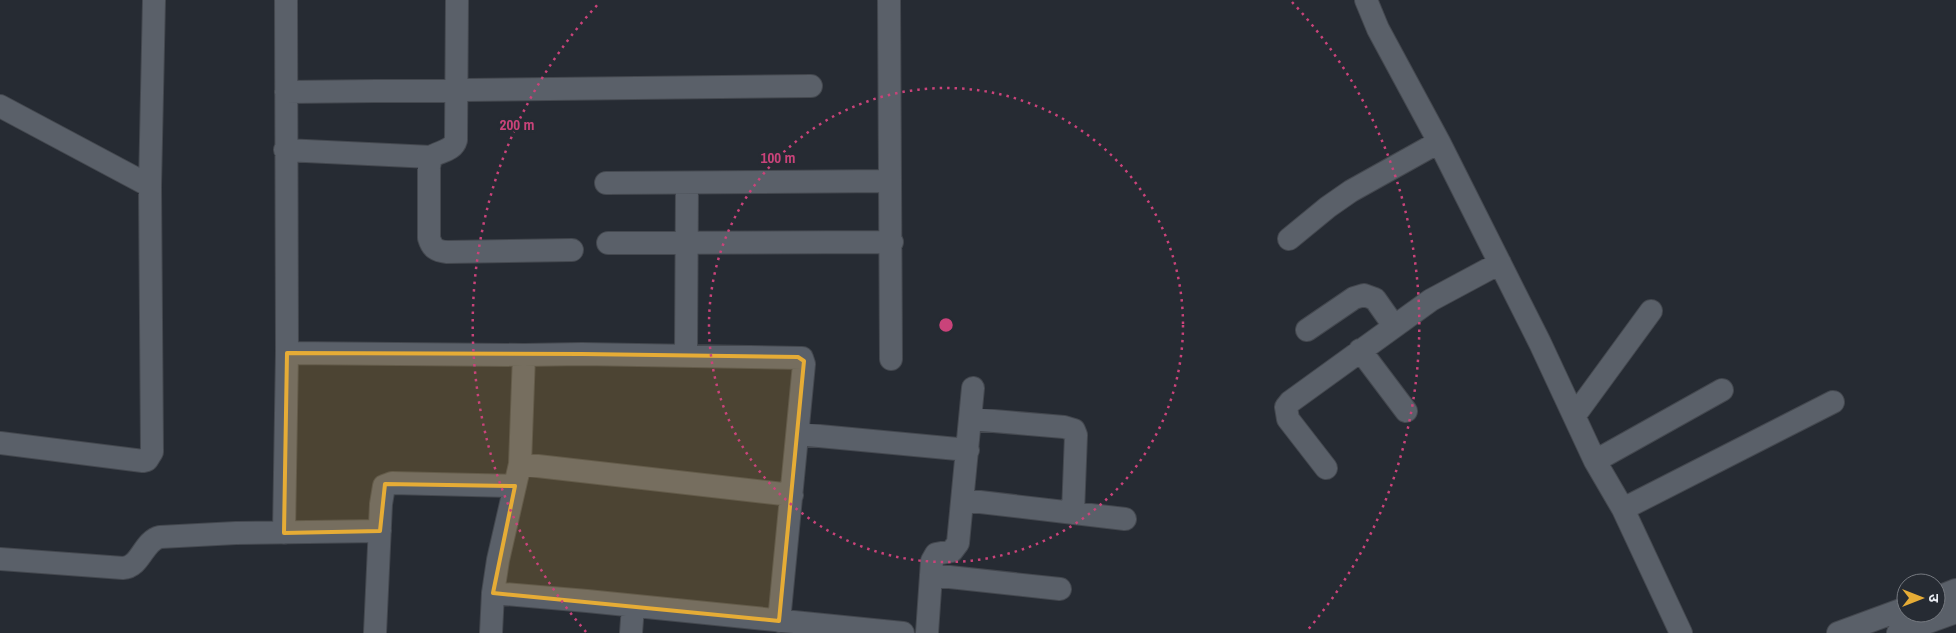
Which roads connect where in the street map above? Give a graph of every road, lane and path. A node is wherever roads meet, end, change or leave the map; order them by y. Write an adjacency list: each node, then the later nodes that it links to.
1 (154, 0): 16 (street)
2 (286, 0): 8 (street)
3 (457, 0): 7 (street)
4 (889, 0): 13 (street)
5 (1366, 0): 10 (street)
6 (811, 86): 7 (street)
7 (456, 89): 8 (street); 12 (street)
8 (286, 92): 11 (street)
9 (0, 106): 16 (street)
10 (1439, 142): 17 (street); 22 (street)
11 (285, 150): 12 (street); 27 (street)
12 (431, 157): 21 (street)
13 (890, 181): 15 (street); 19 (street)
14 (606, 183): 15 (street)
15 (687, 183): 18 (street)
16 (150, 186): 38 (street)
17 (1288, 239)
18 (686, 242): 19 (street); 20 (street); 29 (street)
19 (892, 242): 30 (street)
20 (608, 244)
21 (572, 250)
22 (1500, 263): 24 (street); 35 (street)
23 (1651, 312): 35 (street)
24 (1394, 326): 25 (street); 26 (street)
25 (1307, 330)
26 (1360, 350): 34 (street); 42 (street)
27 (287, 353): 28 (street); 50 (street)
28 (524, 355): 29 (street); 41 (street)
29 (686, 356): 37 (street)
30 (892, 359)
31 (973, 388): 36 (street)
32 (1722, 390): 40 (street)
33 (1834, 402): 46 (street)
34 (1406, 411)
35 (1575, 415): 40 (street)
36 (970, 420): 39 (street); 47 (street)
37 (798, 434): 39 (street); 44 (street)
38 (0, 444)
39 (968, 450): 45 (street)
40 (1595, 461): 46 (street)
41 (520, 464): 43 (street); 44 (street)
42 (1326, 468)
43 (515, 486): 49 (street); 54 (street)
44 (792, 495): 58 (street)
45 (963, 500): 47 (street); 52 (street)
46 (1623, 509): 65 (street)
47 (1073, 513): 48 (street)
48 (1125, 519)
49 (380, 531): 50 (street); 60 (street)
50 (284, 532): 51 (street)
51 (0, 559)
52 (931, 575): 53 (street); 64 (street)
53 (1060, 589)
54 (493, 593): 55 (street); 61 (street)
55 (633, 606): 58 (street); 62 (street)
56 (1896, 612): 59 (street)
57 (1956, 612): 66 (street)
58 (779, 622): 63 (street)
59 (1849, 631)
60 (375, 633)
61 (491, 633)
62 (631, 633)
63 (903, 633)
64 (927, 633)
65 (1681, 633)
66 (1898, 633)

